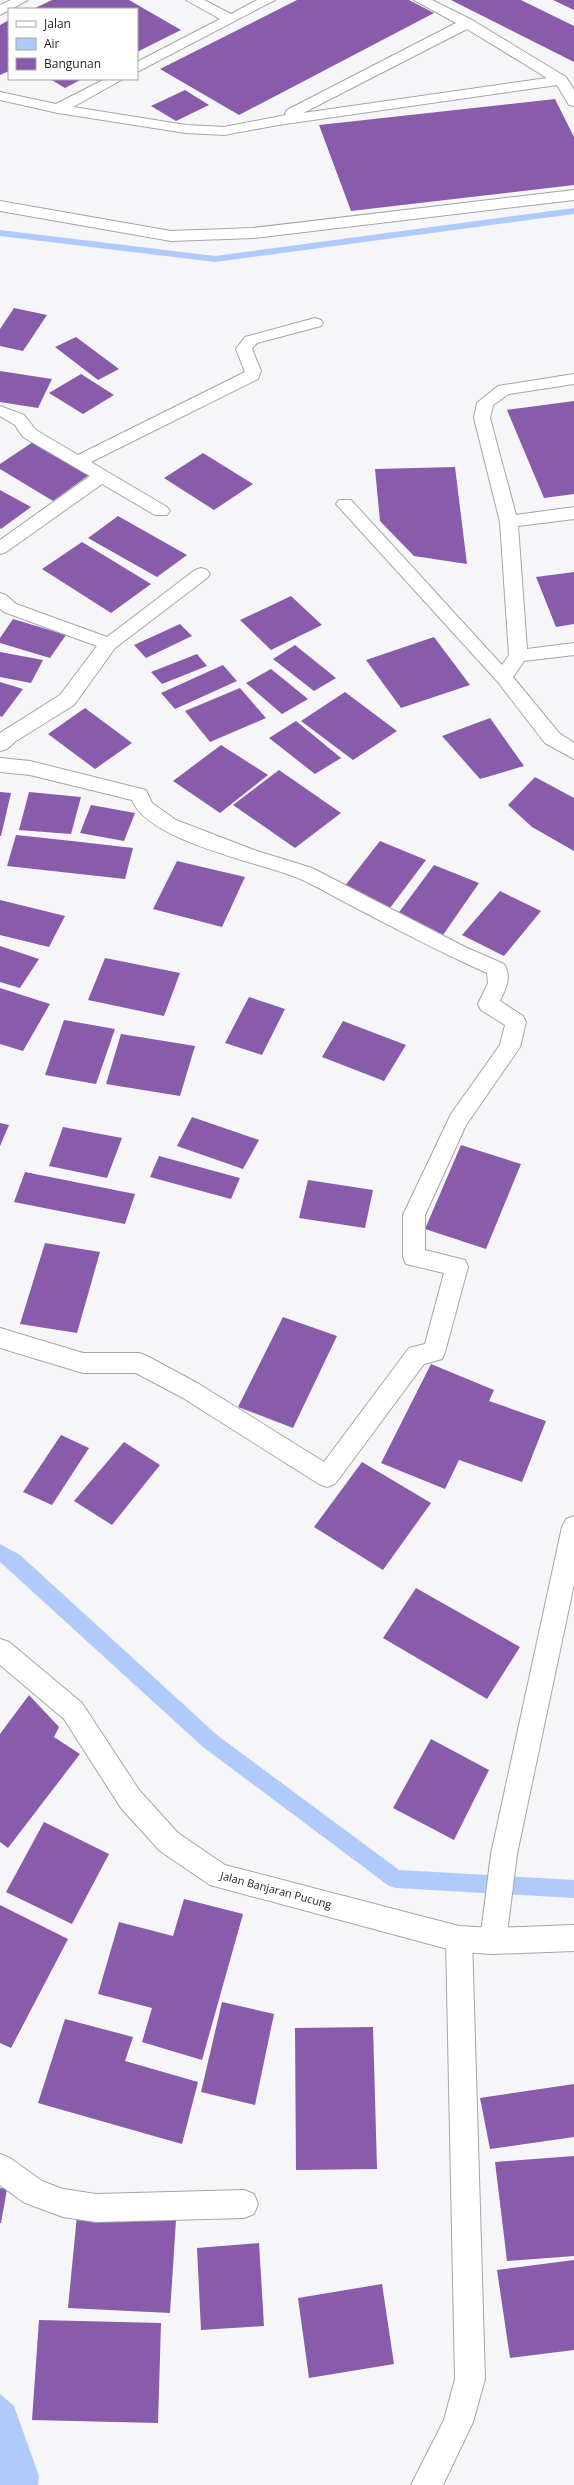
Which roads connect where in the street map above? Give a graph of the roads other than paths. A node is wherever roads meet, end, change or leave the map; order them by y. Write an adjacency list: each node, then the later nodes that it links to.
1 (21, 0): 5 (street)
2 (193, 0): 6 (street)
3 (268, 0): 6 (street)
4 (421, 0): 7 (street)
5 (0, 11)
6 (230, 20): 8 (street)
7 (467, 23): 10 (street); 14 (street)
8 (138, 67)
9 (114, 80): 13 (street)
10 (561, 80): 12 (street); 14 (street)
11 (0, 96): 13 (street)
12 (574, 102)
13 (58, 109): 14 (street)
14 (278, 121)
15 (574, 195): 16 (street)
16 (0, 206)
17 (315, 323): 20 (street)
18 (574, 379): 25 (street)
19 (0, 411): 20 (street)
20 (77, 462): 21 (street)
21 (102, 476): 23 (street); 26 (street)
22 (345, 504): 32 (street)
23 (161, 511)
24 (574, 513): 25 (street)
25 (508, 522): 31 (street)
26 (0, 548)
27 (201, 574): 29 (street)
28 (0, 599): 29 (street)
29 (109, 644): 33 (street)
30 (574, 649): 31 (street)
31 (518, 656): 32 (street)
32 (503, 677): 34 (street)
33 (0, 744)
34 (574, 752)
35 (0, 765): 36 (street)
36 (0, 1338)
37 (574, 1527): 41 (street)
38 (0, 1650): 40 (street, Jalan Banjaran Pucung)
39 (574, 1938): 41 (street, Jalan Banjaran Pucung)
40 (459, 1939): 41 (street, Jalan Banjaran Pucung); 44 (street)
41 (493, 1941)
42 (0, 2168): 43 (street)
43 (244, 2204)
44 (426, 2485)

